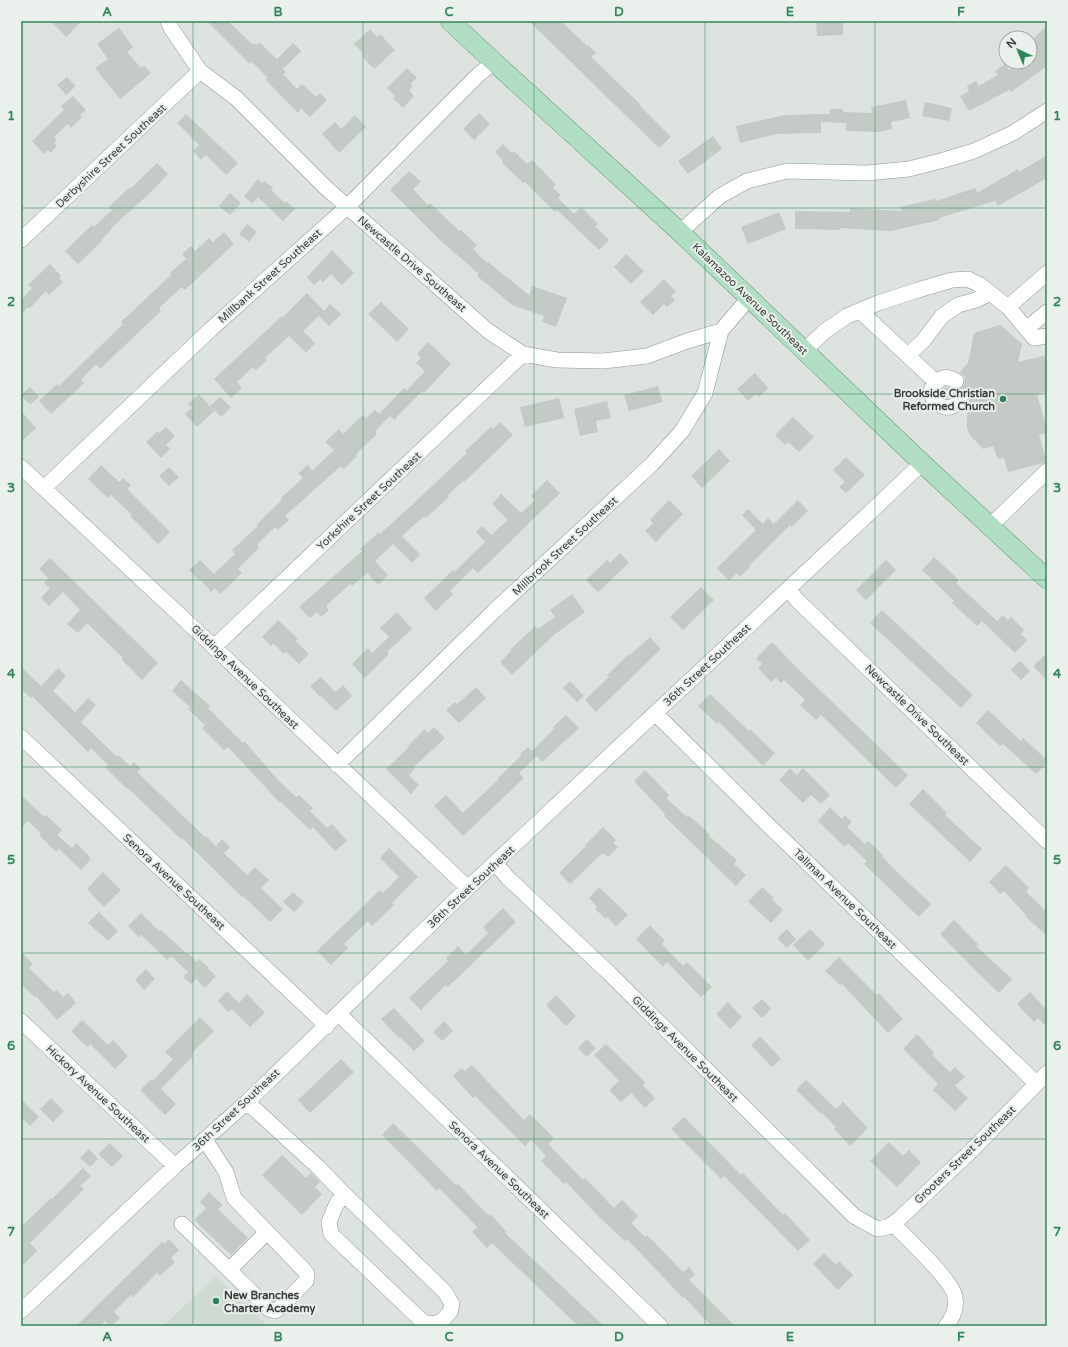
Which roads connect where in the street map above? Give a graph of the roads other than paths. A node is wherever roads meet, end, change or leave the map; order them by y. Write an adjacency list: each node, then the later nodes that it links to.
1 (168, 21): 4 (street, Newcastle Drive Southeast)
2 (450, 21): 3 (main road, Kalamazoo Avenue Southeast)
3 (494, 62): 6 (street, Millbank Street Southeast); 7 (main road, Kalamazoo Avenue Southeast)
4 (200, 71): 6 (street, Newcastle Drive Southeast); 8 (street, Derbyshire Street Southeast)
5 (1047, 111): 7 (street)
6 (348, 207): 19 (street, Newcastle Drive Southeast); 27 (street, Millbank Street Southeast)
7 (680, 232): 11 (main road, Kalamazoo Avenue Southeast)
8 (21, 240)
9 (1047, 273): 12 (street)
10 (990, 293): 12 (street); 13 (street); 20 (street)
11 (749, 298): 16 (street, Millbrook Street Southeast); 18 (main road, Kalamazoo Avenue Southeast)
12 (1008, 307): 15 (street)
13 (860, 311): 18 (street); 20 (street)
14 (1047, 312): 15 (street)
15 (1026, 329): 17 (street)
16 (721, 331): 19 (street, Newcastle Drive Southeast); 34 (street, Millbrook Street Southeast)
17 (1047, 336)
18 (804, 351): 24 (main road, Kalamazoo Avenue Southeast)
19 (523, 354): 31 (street, Yorkshire Street Southeast)
20 (908, 355): 22 (street)
21 (956, 381): 22 (street)
22 (936, 382): 23 (street)
23 (961, 396)
24 (922, 463): 28 (main road, Kalamazoo Avenue Southeast); 30 (street, 36th Street Southeast)
25 (21, 467): 27 (street, Giddings Avenue Southeast)
26 (1047, 471): 28 (street)
27 (44, 488): 31 (street, Giddings Avenue Southeast)
28 (989, 527): 29 (main road, Kalamazoo Avenue Southeast)
29 (1047, 580)
30 (788, 589): 32 (street, 36th Street Southeast); 35 (street, Newcastle Drive Southeast)
31 (214, 647): 34 (street, Giddings Avenue Southeast)
32 (655, 713): 36 (street, 36th Street Southeast); 41 (street, Tallman Avenue Southeast)
33 (21, 738): 40 (street, Senora Avenue Southeast)
34 (337, 764): 37 (street, Giddings Avenue Southeast)
35 (1047, 841)
36 (496, 864): 37 (street, 36th Street Southeast); 48 (street, Giddings Avenue Southeast)
37 (468, 888): 38 (street, 36th Street Southeast)
38 (339, 1014): 40 (street, 36th Street Southeast); 52 (street, Senora Avenue Southeast)
39 (21, 1022): 44 (street, Hickory Avenue Southeast)
40 (327, 1026): 42 (street, 36th Street Southeast)
41 (1042, 1078): 47 (street, Grooters Street Southeast)
42 (247, 1102): 43 (street, 36th Street Southeast); 45 (street)
43 (205, 1140): 44 (street, 36th Street Southeast); 49 (street)
44 (175, 1166): 51 (street, 36th Street Southeast)
45 (344, 1194): 45 (street)
46 (182, 1224): 50 (street)
47 (893, 1224): 48 (street, Grooters Street Southeast); 53 (street)
48 (877, 1229)
49 (267, 1232): 50 (street); 50 (street)
50 (229, 1270)
51 (23, 1305)
52 (660, 1326)
53 (946, 1326)

